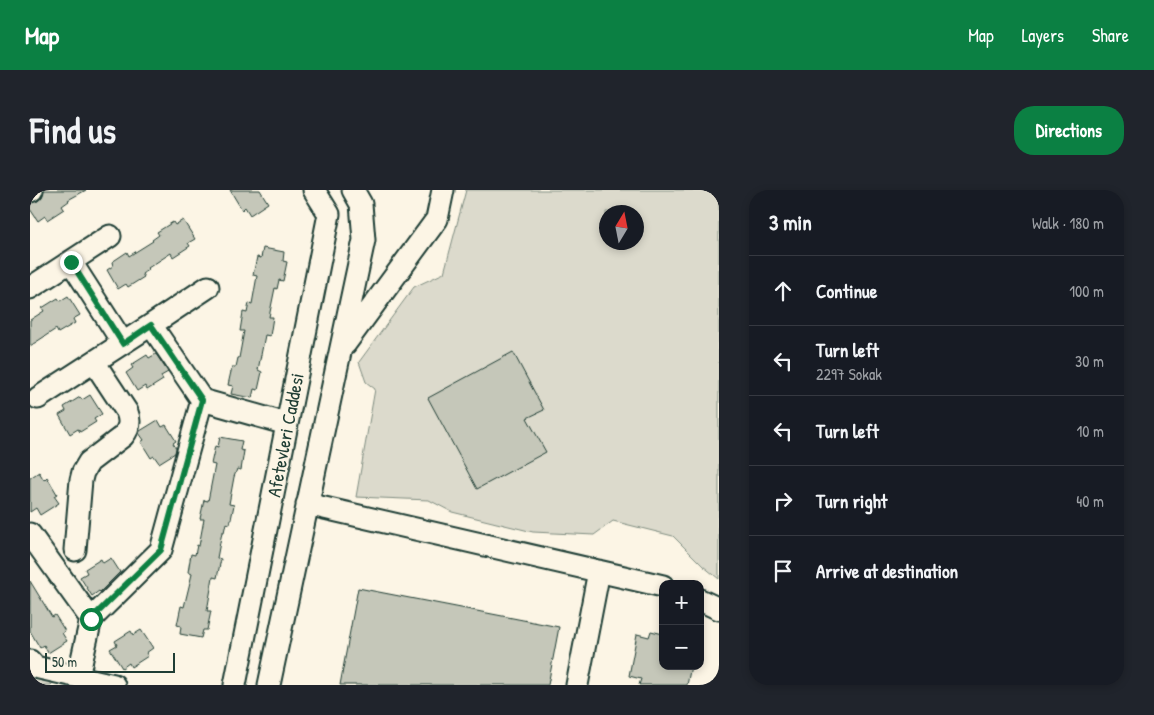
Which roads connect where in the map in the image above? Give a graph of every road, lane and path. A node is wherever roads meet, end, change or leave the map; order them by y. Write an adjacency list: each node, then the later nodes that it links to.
1 (314, 190): 14 (street, Afetevleri Caddesi)
2 (353, 190): 10 (street, Afetevleri Caddesi)
3 (443, 190): 10 (street)
4 (110, 236): 5 (street)
5 (71, 262): 7 (street); 9 (street)
6 (208, 287): 8 (street)
7 (30, 288)
8 (151, 325): 9 (street); 13 (street)
9 (123, 344): 11 (street)
10 (340, 352): 15 (street, Afetevleri Caddesi)
11 (94, 362): 12 (street); 17 (street)
12 (38, 398)
13 (202, 400): 14 (street); 22 (street)
14 (287, 424): 26 (street, Afetevleri Caddesi)
15 (307, 504): 18 (street); 27 (street, Afetevleri Caddesi)
16 (30, 534): 22 (street)
17 (75, 550)
18 (599, 571): 19 (street); 28 (street)
19 (659, 585)
20 (704, 602): 21 (street)
21 (719, 609)
22 (91, 619): 24 (street)
23 (30, 661): 24 (street)
24 (78, 677): 25 (street)
25 (114, 685)
26 (235, 685)
27 (269, 685)
28 (578, 685)

